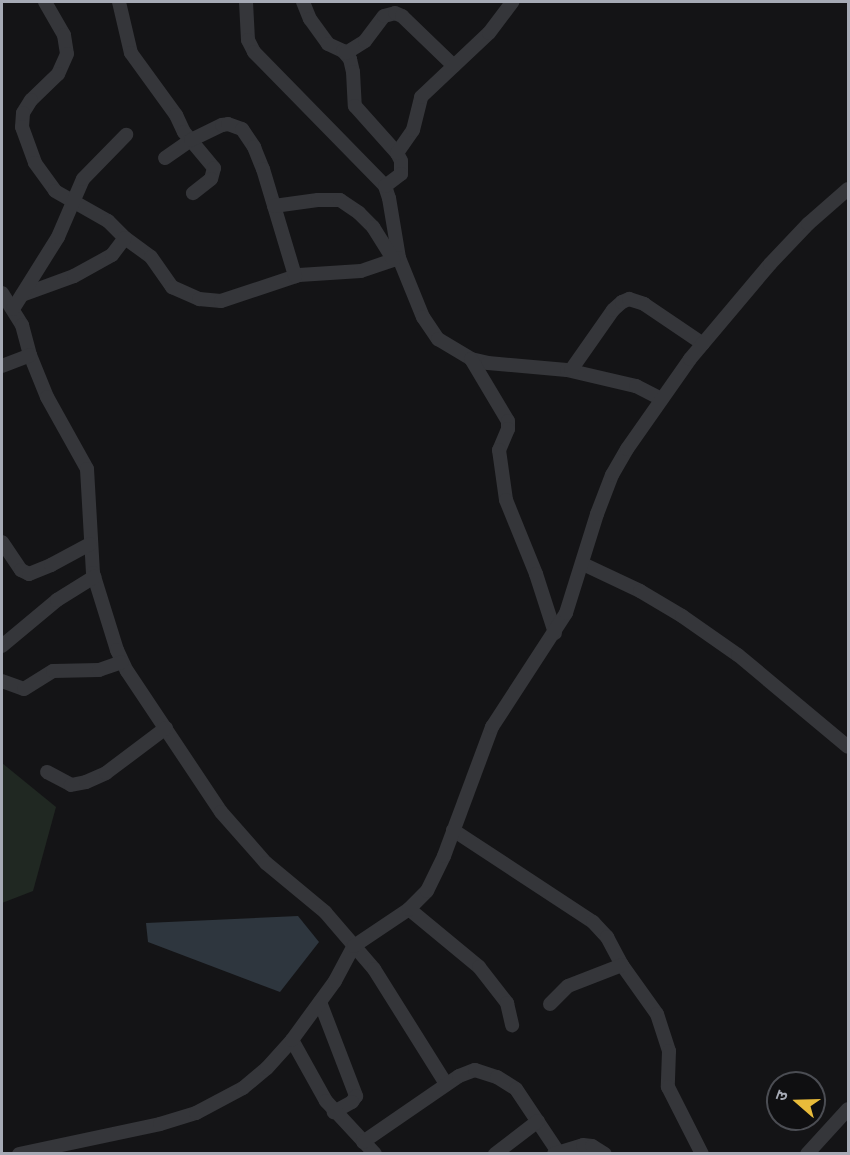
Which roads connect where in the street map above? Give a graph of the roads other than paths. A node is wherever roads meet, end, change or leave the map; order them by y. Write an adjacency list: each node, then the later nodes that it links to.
1 (45, 2): 15 (street)
2 (119, 2): 9 (street)
3 (246, 2): 12 (street)
4 (303, 2): 6 (street)
5 (512, 2): 7 (street)
6 (346, 53): 7 (street); 10 (street)
7 (454, 66): 10 (street)
8 (126, 135): 15 (street)
9 (191, 140): 11 (street); 14 (street); 16 (street)
10 (397, 153): 12 (street)
11 (165, 158)
12 (384, 186): 18 (street)
13 (849, 189): 23 (street)
14 (193, 193)
15 (74, 201): 17 (street); 21 (street)
16 (274, 206): 18 (street); 19 (street)
17 (125, 238): 19 (street); 21 (street)
18 (396, 259): 19 (street); 25 (street)
19 (295, 276)
20 (2, 293): 22 (street)
21 (22, 295): 22 (street)
22 (13, 309): 24 (street)
23 (702, 344): 27 (street); 28 (street)
24 (30, 355): 26 (street); 30 (street)
25 (471, 358): 27 (street); 33 (street)
26 (2, 366)
27 (571, 370): 28 (street)
28 (661, 399): 31 (street)
29 (2, 542): 30 (street)
30 (90, 544): 32 (street)
31 (583, 564): 33 (street); 38 (street)
32 (94, 576): 34 (street); 35 (street)
33 (555, 633): 40 (street)
34 (2, 646)
35 (122, 662): 36 (street); 37 (street)
36 (2, 681)
37 (166, 728): 39 (street); 42 (street)
38 (849, 747)
39 (46, 772)
40 (453, 830): 41 (street); 43 (street)
41 (409, 909): 42 (street); 46 (street)
42 (354, 946): 44 (street); 48 (street)
43 (622, 964): 45 (street); 58 (street)
44 (320, 1002): 47 (street); 50 (street)
45 (550, 1004)
46 (512, 1025)
47 (292, 1040): 50 (street); 54 (street)
48 (446, 1084): 51 (street); 52 (street)
49 (849, 1109): 59 (street)
50 (334, 1112): 52 (street)
51 (538, 1121): 53 (street); 56 (street)
52 (363, 1142): 55 (street)
53 (556, 1153): 57 (street)
54 (19, 1154)
55 (375, 1154)
56 (495, 1154)
57 (605, 1154)
58 (702, 1154)
59 (807, 1154)

